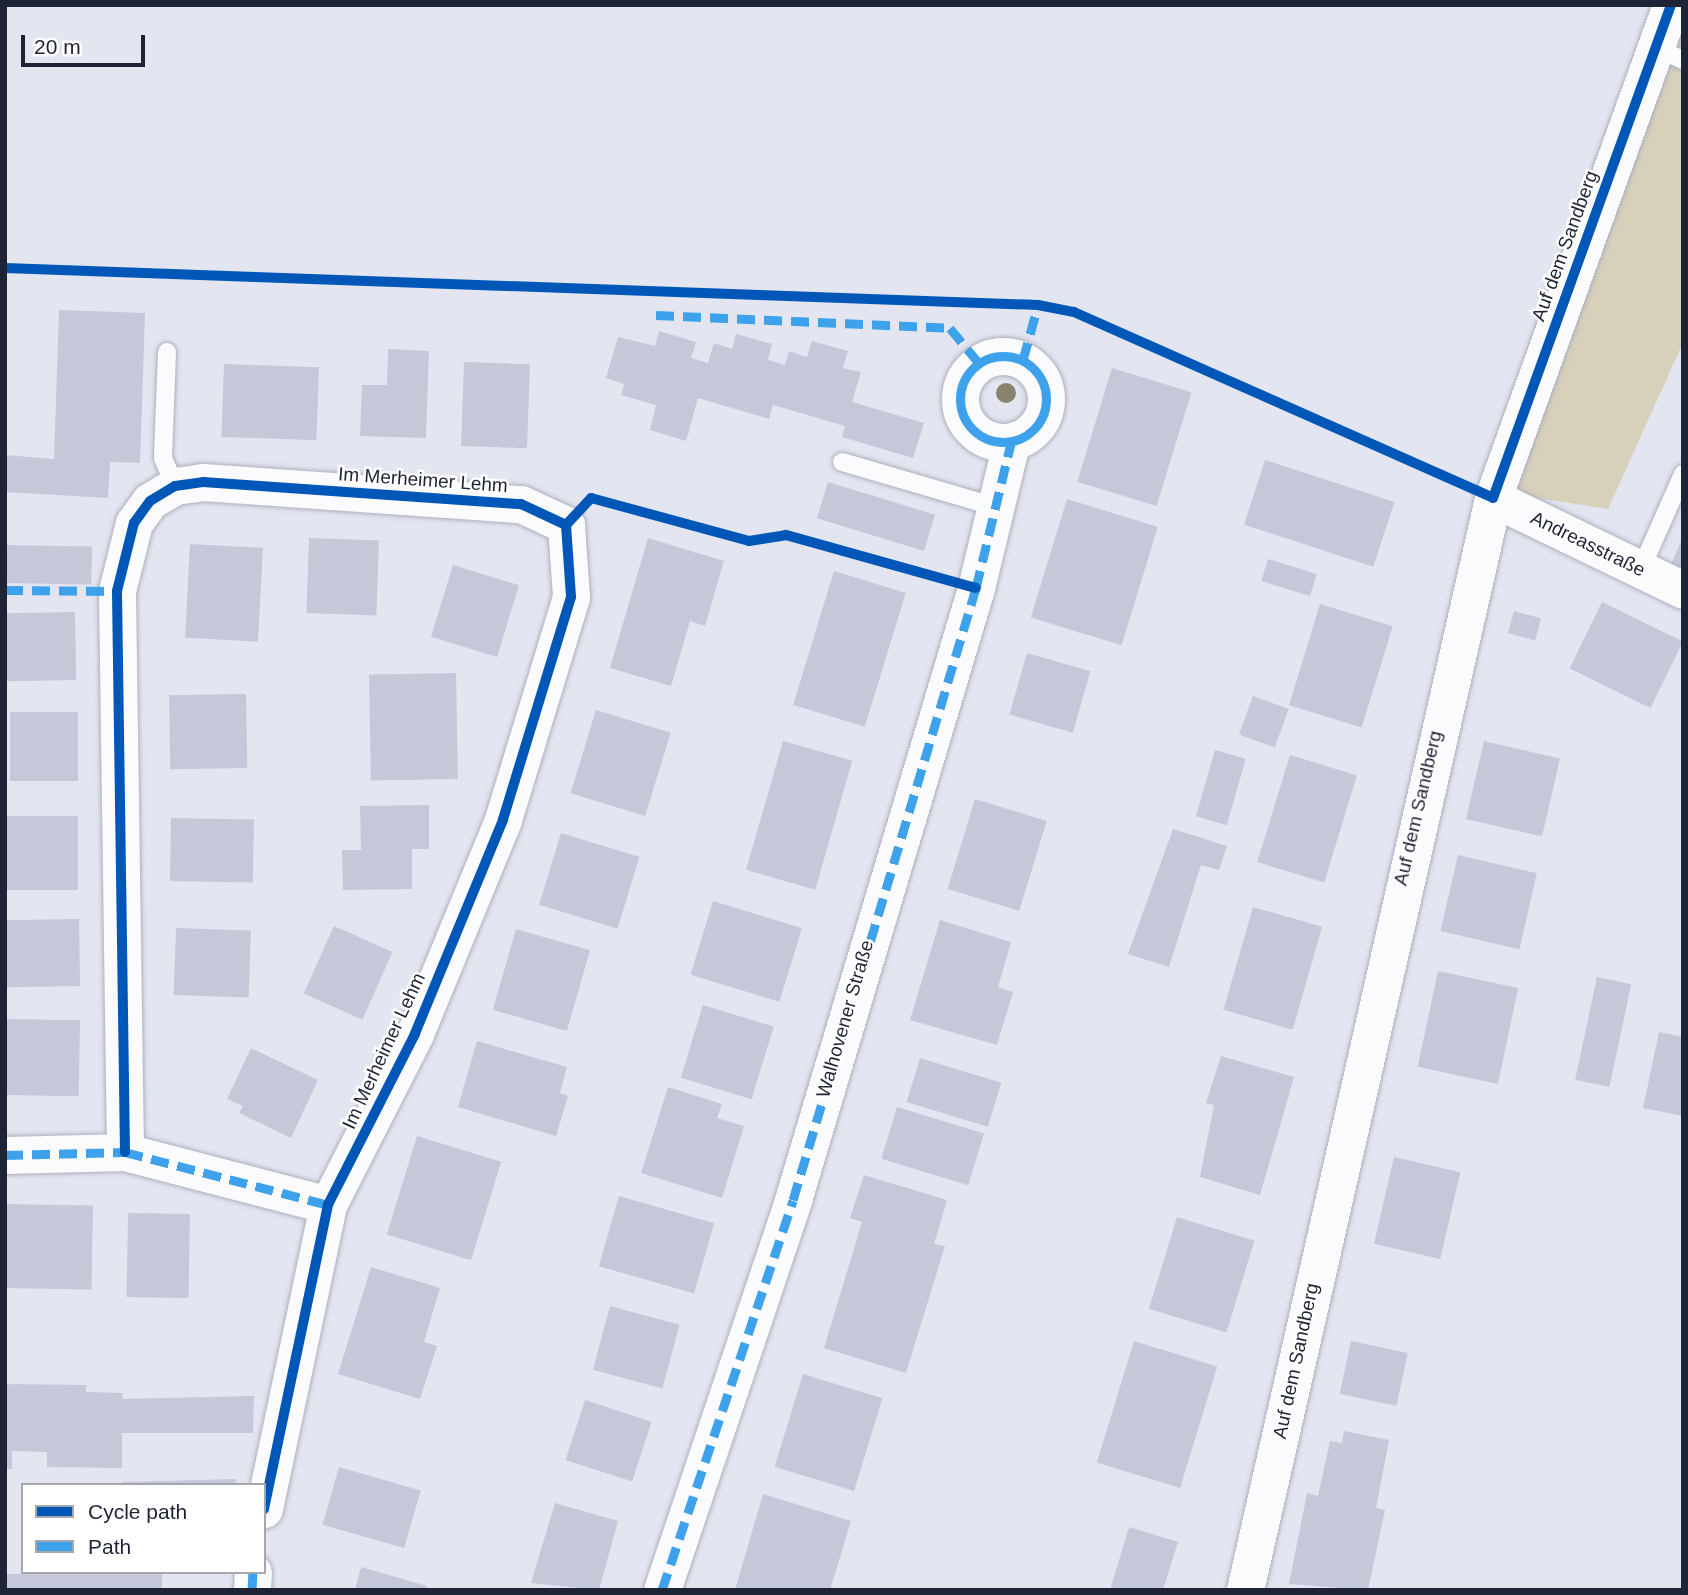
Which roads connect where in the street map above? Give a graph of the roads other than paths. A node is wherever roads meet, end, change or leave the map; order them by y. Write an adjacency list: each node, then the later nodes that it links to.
1 (1671, 5): 2 (street, Auf dem Sandberg)
2 (1669, 54): 8 (street, Auf dem Sandberg)
3 (167, 352): 7 (lane)
4 (1011, 443): 9 (street, Walhovener Straße)
5 (842, 462): 9 (lane)
6 (1683, 474): 10 (lane)
7 (175, 486): 12 (street, Im Merheimer Lehm); 14 (street, Im Merheimer Lehm)
8 (1493, 498): 10 (street, Andreasstraße); 17 (street, Auf dem Sandberg)
9 (996, 507): 16 (street, Walhovener Straße)
10 (1641, 569): 11 (street, Andreasstraße)
11 (1683, 590)
12 (125, 1152): 13 (street); 14 (street)
13 (5, 1155)
14 (328, 1205): 15 (street, Im Merheimer Lehm)
15 (266, 1500)
16 (662, 1590)
17 (1245, 1590)

